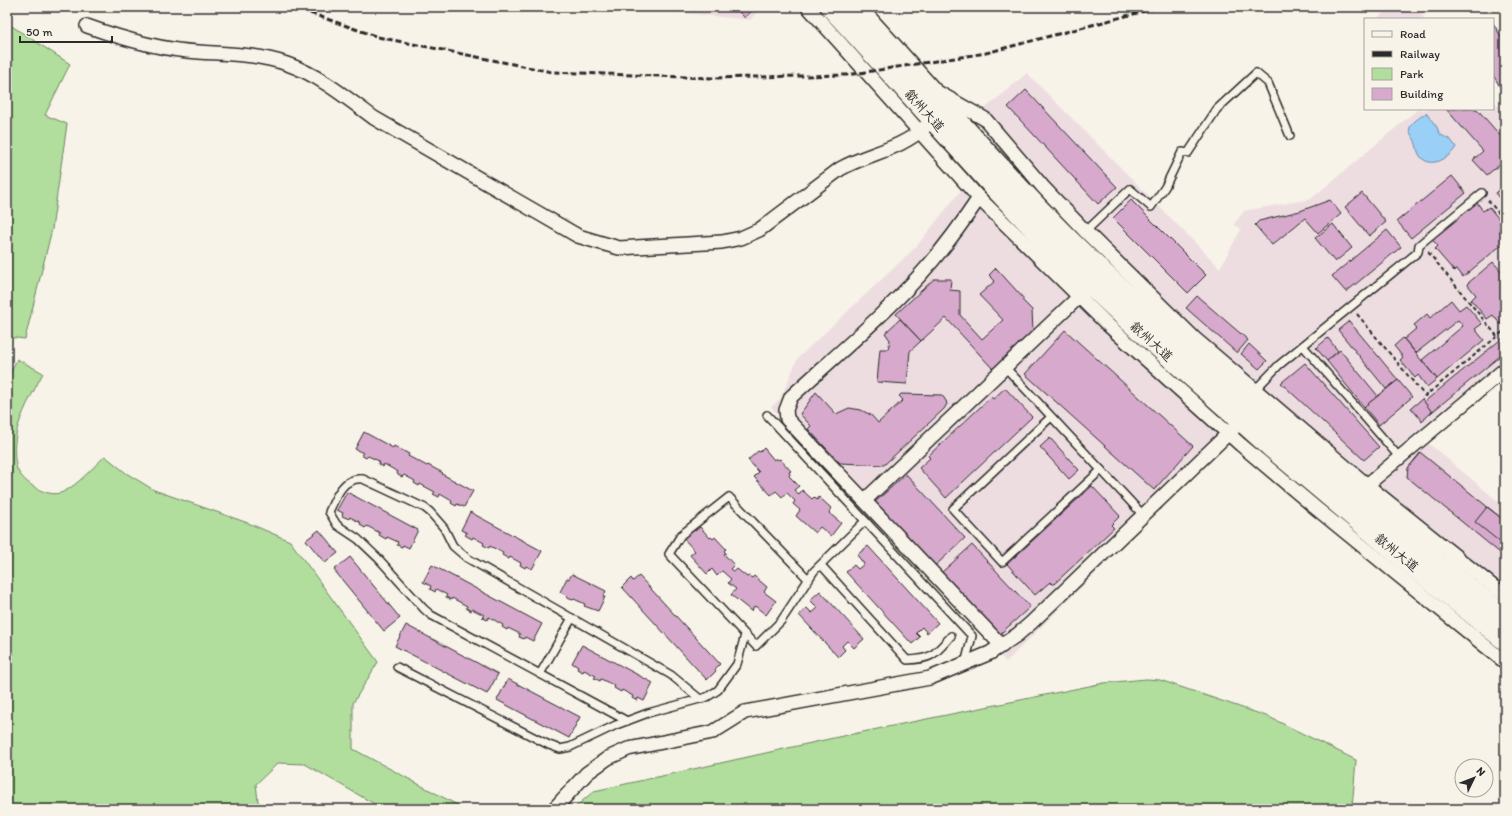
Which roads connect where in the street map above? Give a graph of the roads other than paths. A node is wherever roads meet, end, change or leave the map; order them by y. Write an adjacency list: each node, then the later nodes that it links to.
1 (808, 7): 5 (street)
2 (832, 7): 5 (highway, 歙州大道)
3 (854, 7): 9 (highway, 歙州大道)
4 (87, 26): 5 (street)
5 (927, 125): 8 (street); 10 (highway, 歙州大道)
6 (1290, 136): 9 (lane)
7 (1482, 193): 11 (lane)
8 (979, 198): 10 (street); 20 (street)
9 (1079, 238): 14 (highway, 歙州大道)
10 (1085, 291): 12 (street); 14 (highway, 歙州大道)
11 (1303, 346): 14 (lane); 17 (lane)
12 (1005, 367): 16 (lane); 20 (street)
13 (1505, 369): 17 (street)
14 (1242, 411): 19 (highway, 歙州大道); 21 (street); 30 (highway, 歙州大道); 32 (street)
15 (767, 415): 22 (lane)
16 (1051, 417): 18 (lane); 18 (lane)
17 (1400, 458): 19 (street)
18 (1101, 470): 21 (lane)
19 (1361, 490): 25 (street); 27 (highway, 歙州大道)
20 (865, 500): 31 (street)
21 (1143, 516): 31 (street)
22 (865, 521): 23 (lane); 33 (lane)
23 (821, 565): 24 (lane); 29 (lane)
24 (809, 580): 28 (lane); 28 (lane)
25 (1505, 596)
26 (572, 618): 35 (lane); 35 (lane); 36 (lane)
27 (1505, 618)
28 (745, 635): 36 (lane)
29 (951, 636)
30 (1505, 639)
31 (1002, 646): 33 (street)
32 (1505, 662)
33 (965, 664): 38 (street)
34 (397, 666): 37 (lane)
35 (540, 674): 37 (lane)
36 (700, 699): 37 (lane)
37 (627, 721)
38 (554, 809)

